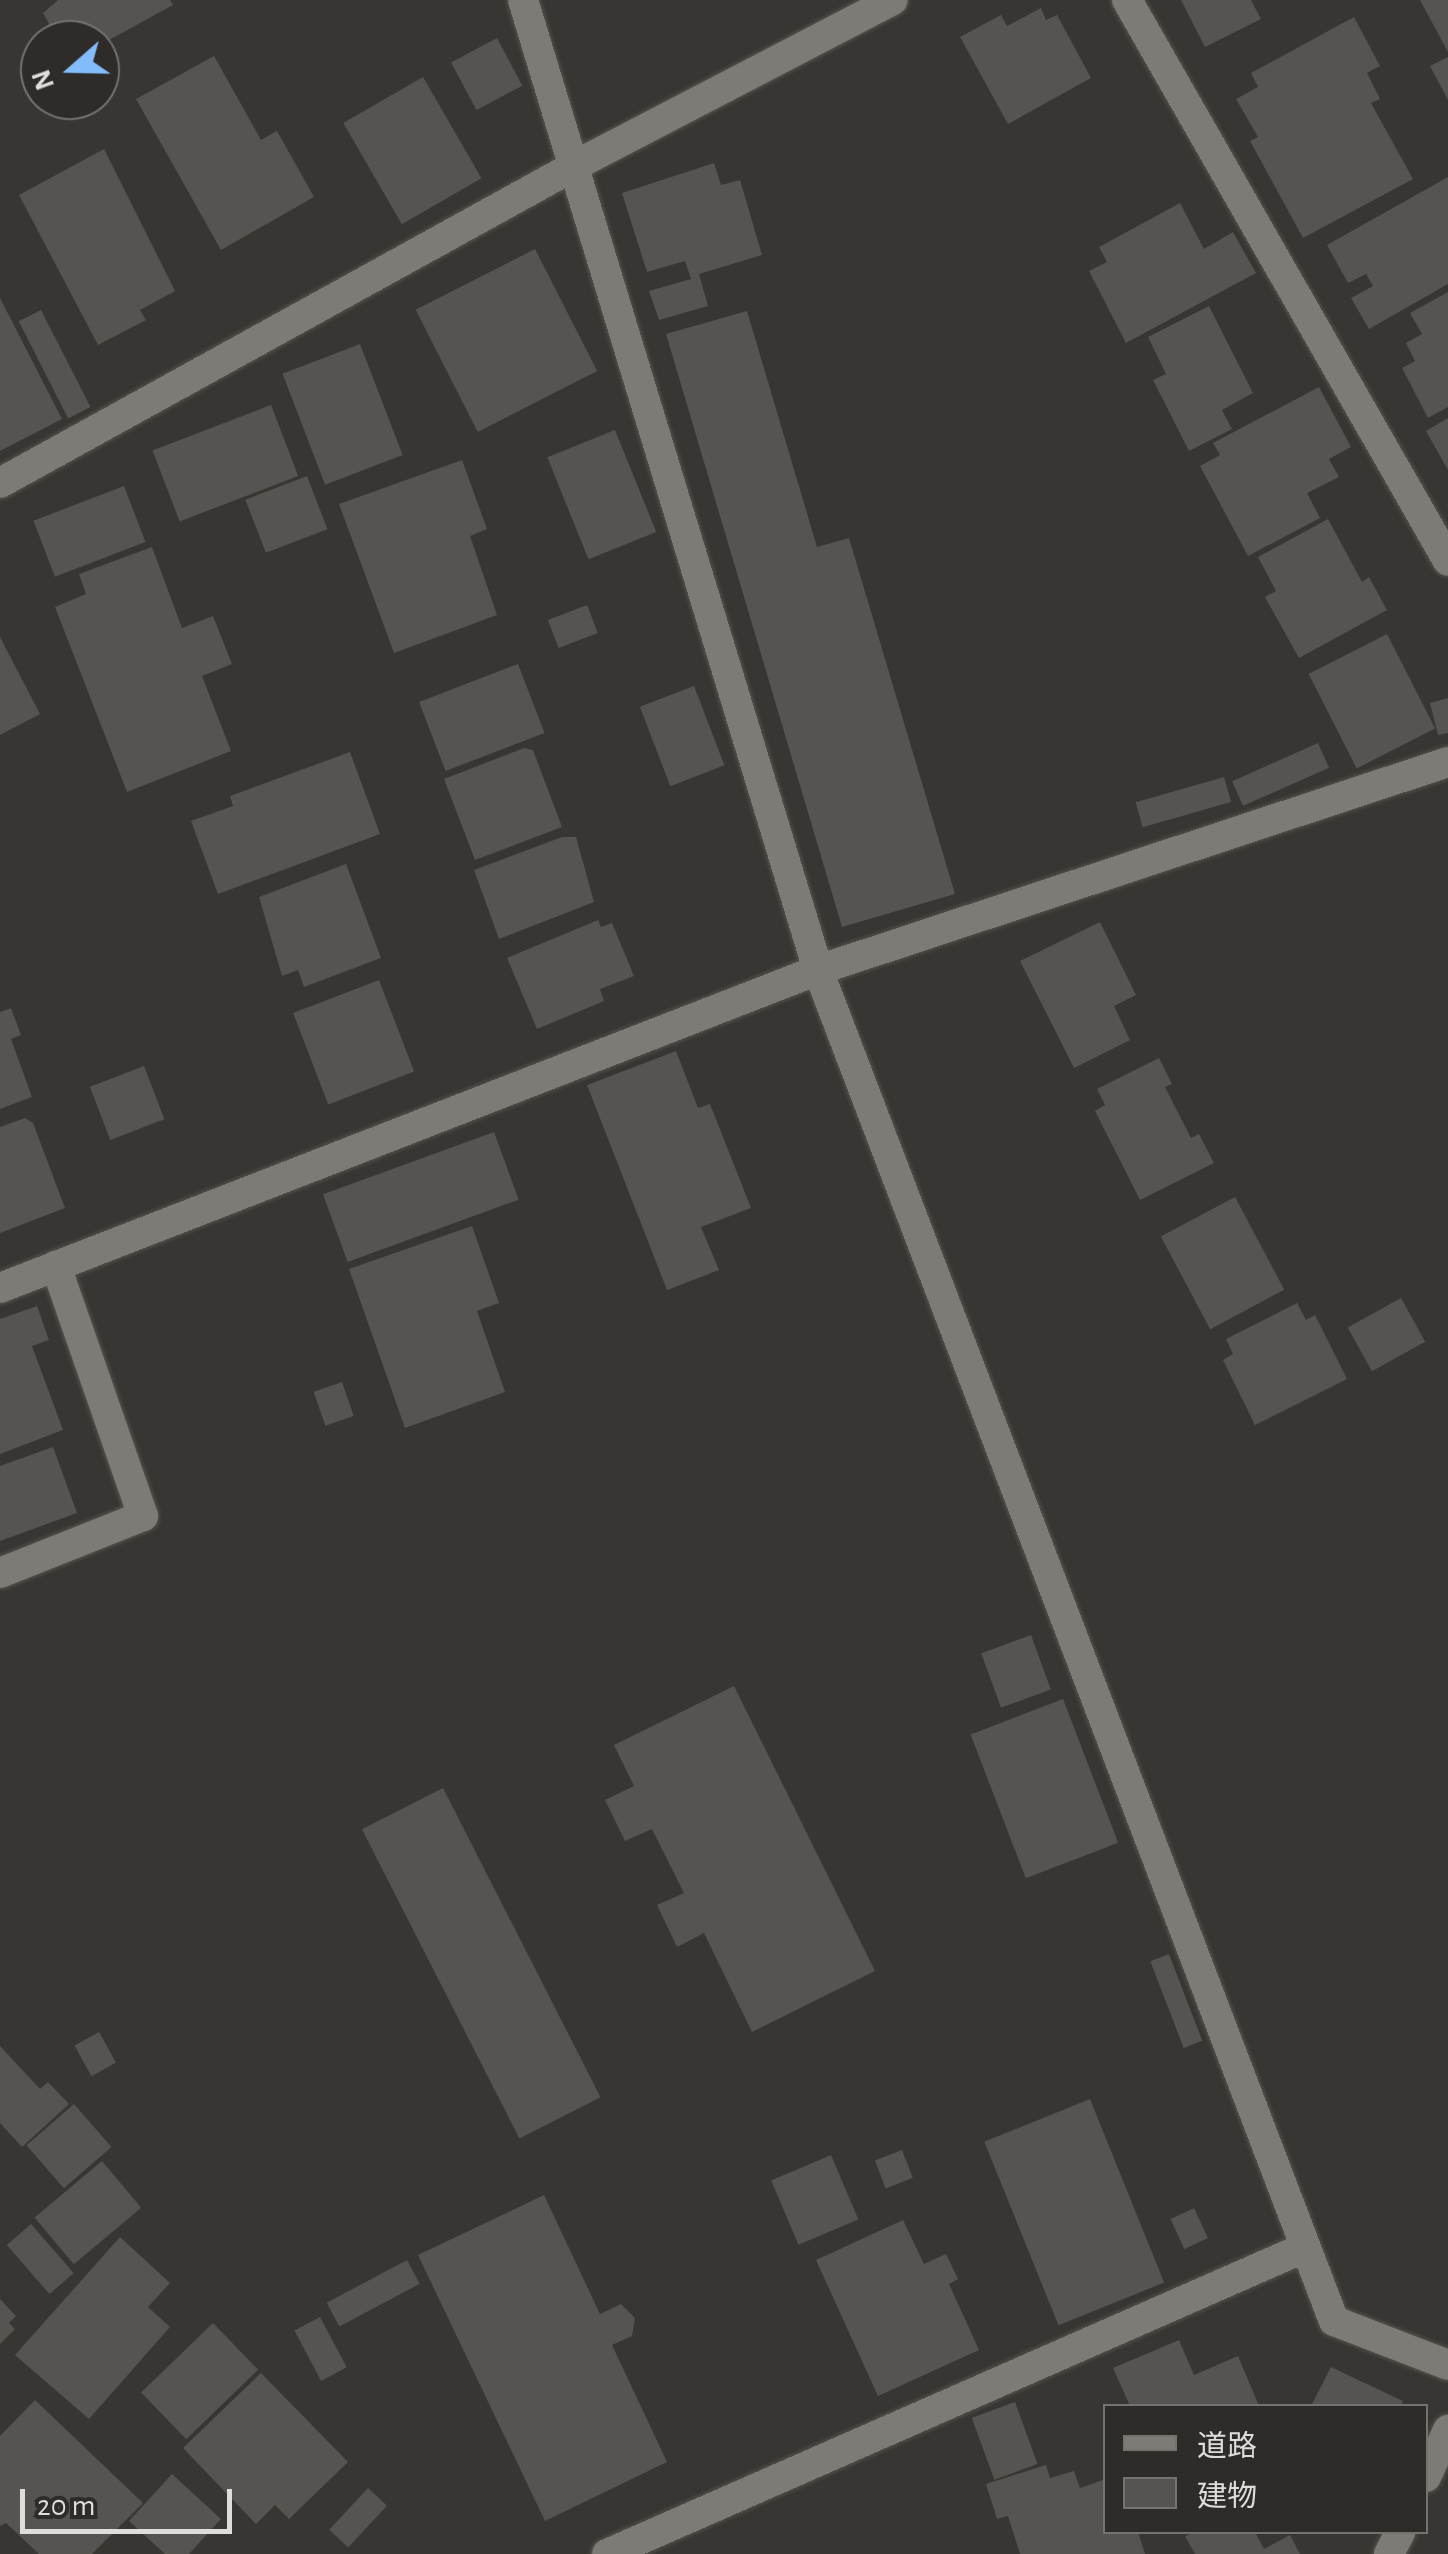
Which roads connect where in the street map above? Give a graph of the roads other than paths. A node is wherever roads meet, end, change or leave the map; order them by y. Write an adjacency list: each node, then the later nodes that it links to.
1 (523, 0): 4 (street)
2 (893, 0): 4 (street)
3 (1127, 0): 6 (street)
4 (576, 166): 5 (street); 8 (street)
5 (0, 483)
6 (1448, 561)
7 (1448, 762): 8 (street)
8 (818, 970): 9 (street); 12 (street)
9 (56, 1266): 10 (street); 11 (street)
10 (0, 1288)
11 (0, 1573)
12 (1306, 2247): 13 (street); 16 (street)
13 (1448, 2365)
14 (1448, 2430): 15 (street)
15 (1428, 2473)
16 (607, 2554)

